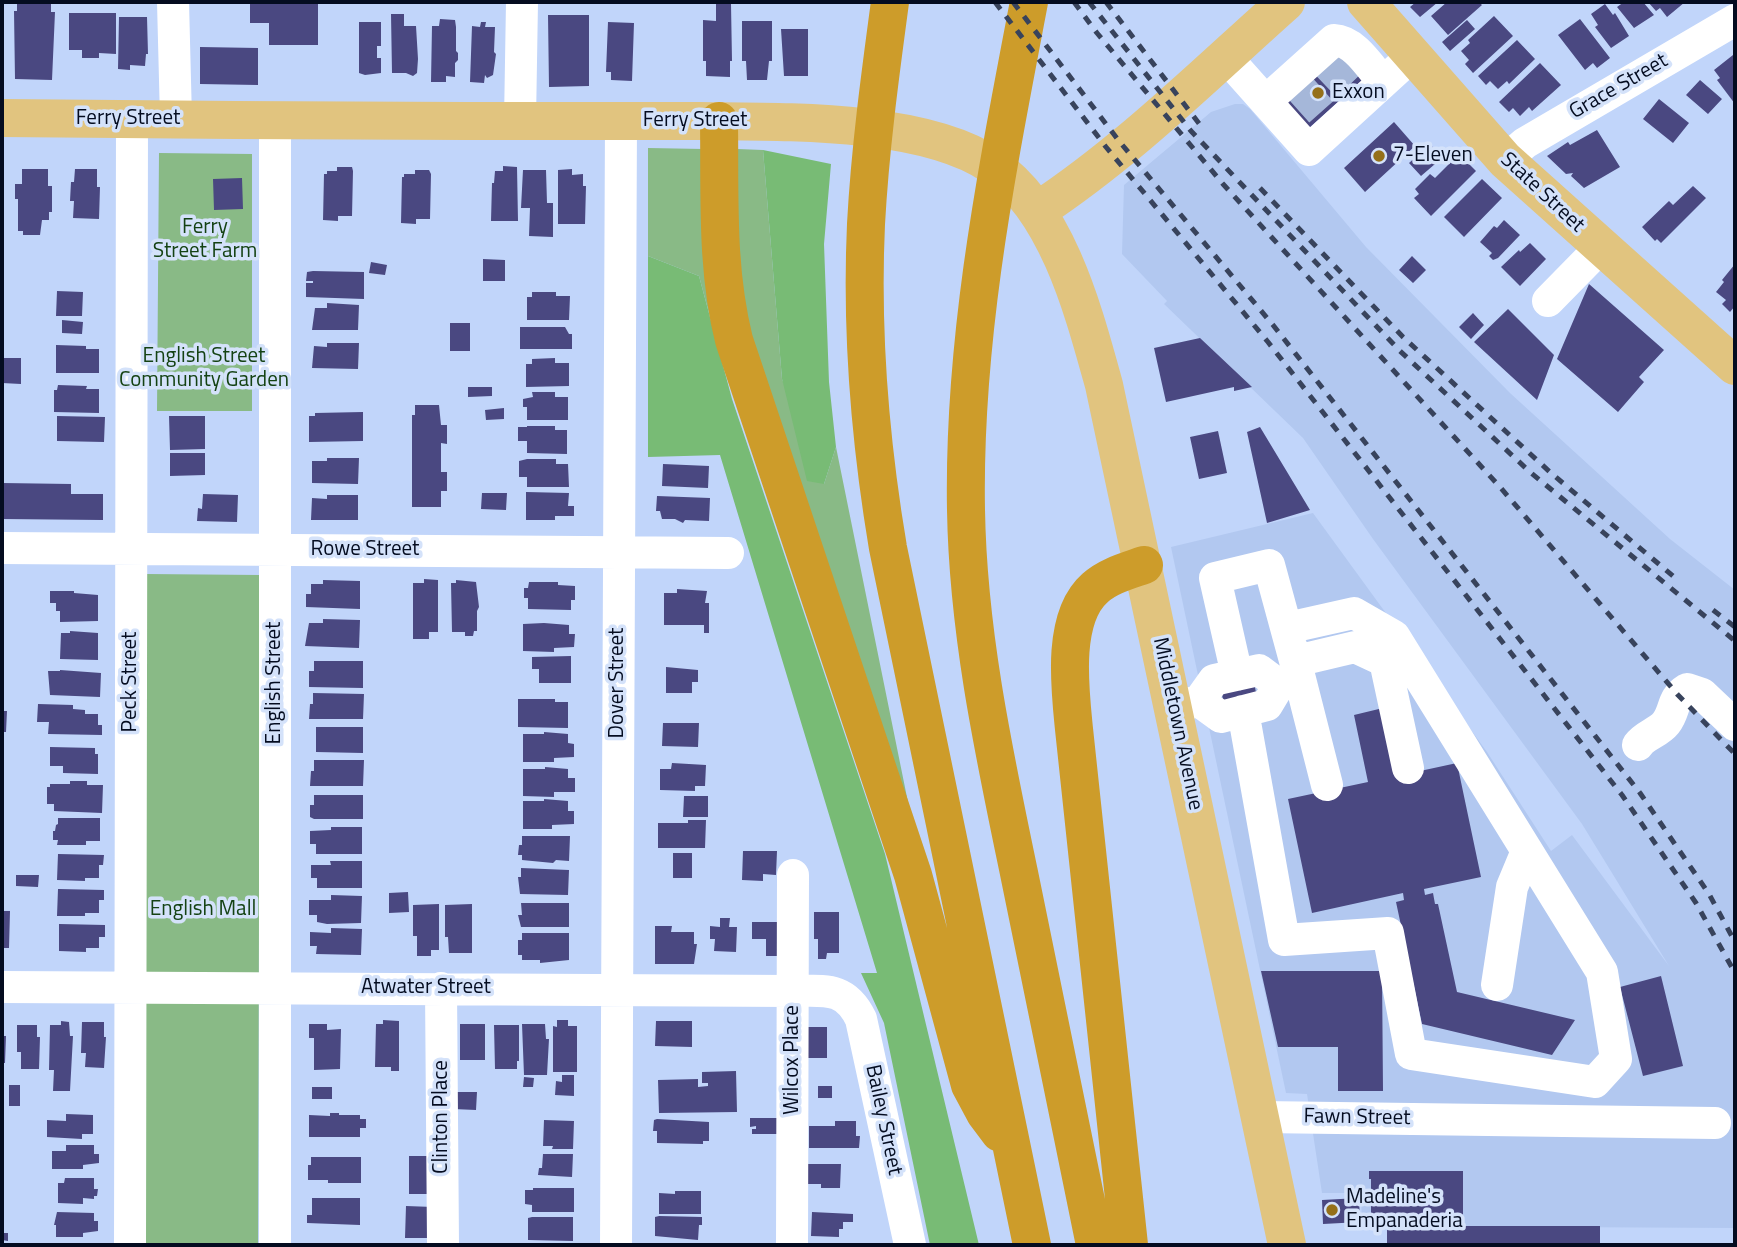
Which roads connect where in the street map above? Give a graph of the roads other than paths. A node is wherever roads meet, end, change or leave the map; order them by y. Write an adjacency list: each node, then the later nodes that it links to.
1 (173, 2): 14 (street)
2 (522, 2): 16 (street)
3 (890, 2): 51 (highway)
4 (1029, 2): 59 (highway)
5 (1286, 2): 9 (main road)
6 (1366, 2): 8 (main road, State Street)
7 (1735, 19): 19 (street, Grace Street)
8 (1413, 55): 10 (street); 19 (main road, State Street)
9 (1226, 57): 11 (street); 20 (main road)
10 (1366, 91): 11 (street); 11 (street)
11 (1266, 101)
12 (2, 118): 13 (main road, Ferry Street)
13 (132, 119): 14 (main road, Ferry Street); 25 (street, Peck Street)
14 (176, 119): 15 (main road, Ferry Street)
15 (275, 120): 16 (main road, Ferry Street); 26 (street, English Street)
16 (520, 121): 17 (main road, Ferry Street)
17 (621, 121): 18 (main road, Ferry Street); 27 (street, Dover Street)
18 (719, 121): 20 (main road, Ferry Street); 51 (highway)
19 (1505, 160): 21 (main road, State Street)
20 (1037, 211): 29 (main road, Middletown Avenue)
21 (1601, 247): 22 (street); 23 (main road, State Street)
22 (1548, 301)
23 (1735, 366)
24 (2, 548): 25 (street, Rowe Street)
25 (131, 548): 26 (street, Rowe Street); 42 (street, Peck Street)
26 (275, 549): 27 (street, Rowe Street); 44 (street, English Street)
27 (619, 552): 28 (street, Rowe Street); 46 (street, Dover Street)
28 (729, 553)
29 (1144, 565): 33 (main road, Middletown Avenue); 60 (highway)
30 (1287, 628): 31 (street); 32 (street); 39 (street)
31 (1237, 675): 32 (street); 33 (street)
32 (1292, 675): 34 (street); 37 (street); 38 (street)
33 (1186, 704): 34 (street); 49 (main road, Middletown Avenue)
34 (1242, 711): 39 (street)
35 (1735, 725): 36 (street)
36 (1638, 745)
37 (1408, 768)
38 (1327, 785)
39 (1527, 851): 41 (street)
40 (793, 875): 47 (street, Wilcox Place)
41 (1497, 985)
42 (130, 986): 43 (street, Atwater Street); 44 (street, Atwater Street); 52 (street, Peck Street)
43 (2, 987)
44 (275, 987): 45 (street, Atwater Street); 53 (street, English Street)
45 (441, 988): 46 (street, Atwater Street); 54 (street, Clinton Place)
46 (617, 990): 47 (street, Atwater Street); 55 (street, Dover Street)
47 (793, 991): 48 (street, Atwater Street); 56 (street, Wilcox Place)
48 (848, 999): 57 (street, Bailey Street)
49 (1261, 1117): 50 (street, Fawn Street); 61 (main road, Middletown Avenue)
50 (1715, 1123)
51 (1011, 1146): 58 (highway)
52 (130, 1245)
53 (275, 1245)
54 (443, 1245)
55 (616, 1245)
56 (792, 1245)
57 (910, 1245)
58 (1032, 1245)
59 (1095, 1245)
60 (1129, 1245)
61 (1287, 1245)

